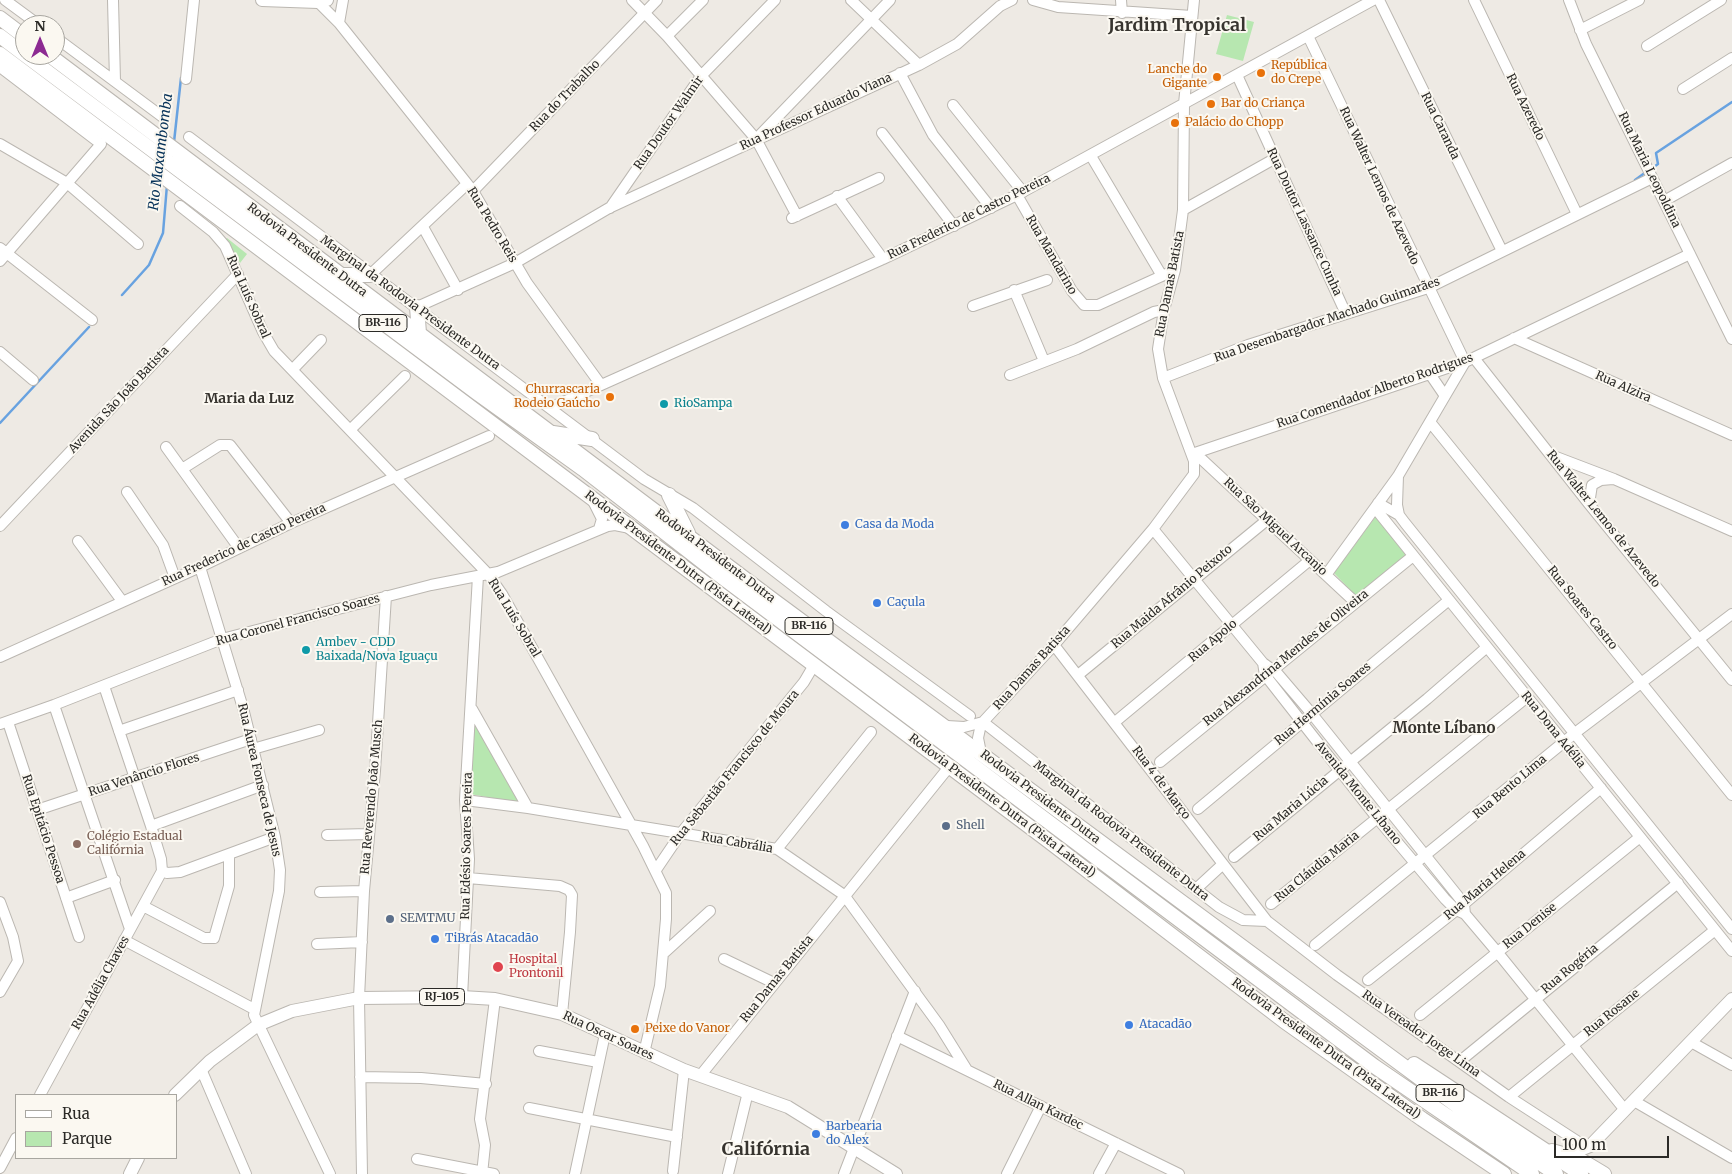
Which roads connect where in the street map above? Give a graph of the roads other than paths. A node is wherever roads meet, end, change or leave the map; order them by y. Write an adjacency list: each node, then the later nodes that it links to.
1 (5, 0): 25 (street)
2 (113, 0): 48 (street)
3 (194, 0): 47 (street)
4 (262, 0): 21 (main road, Rua Pedro Reis)
5 (343, 0): 29 (street)
6 (632, 0): 23 (street)
7 (657, 0): 23 (street, Rua do Trabalho)
8 (703, 0): 33 (street)
9 (775, 0): 45 (street, Rua Doutor Walmir)
10 (851, 0): 28 (street)
11 (890, 0): 28 (street)
12 (1012, 0): 42 (street, Rua Professor Eduardo Viana)
13 (1032, 0): 24 (street)
14 (1121, 0): 24 (street)
15 (1372, 0): 34 (street, Rua Frederico de Castro Pereira)
16 (1379, 0): 79 (street, Rua Caranda)
17 (1474, 0): 74 (street, Rua Azeredo)
18 (1569, 0): 31 (street, Rua Maria Leopoldina)
19 (1639, 0): 31 (street)
20 (1721, 0): 36 (street)
21 (322, 1): 29 (street, Rua Pedro Reis)
22 (1196, 1): 26 (street, Rua Damas Batista)
23 (645, 13): 33 (street); 66 (street, Rua do Trabalho)
24 (1122, 13): 26 (street)
25 (25, 15)
26 (1192, 16): 51 (street, Rua Damas Batista)
27 (0, 18): 30 (highway)
28 (871, 20): 42 (street); 50 (street)
29 (339, 23): 66 (street, Rua Pedro Reis)
30 (15, 29)
31 (1580, 30): 63 (street, Rua Maria Leopoldina)
32 (0, 36): 37 (highway, Rodovia Presidente Dutra / BR-116)
33 (667, 36): 45 (street)
34 (1308, 36): 46 (street, Rua Frederico de Castro Pereira); 90 (street, Rua Walter Lemos de Azevedo)
35 (65, 44): 48 (street)
36 (1647, 46)
37 (15, 47)
38 (0, 54): 128 (highway, Rodovia Presidente Dutra (Pista Lateral) / BR-116)
39 (1732, 58): 49 (street)
40 (40, 65): 59 (highway, Rodovia Presidente Dutra / BR-116)
41 (61, 65): 59 (highway, Rodovia Presidente Dutra / BR-116)
42 (920, 65): 44 (street, Rua Professor Eduardo Viana)
43 (0, 67): 65 (street)
44 (900, 73): 54 (street, Rua Professor Eduardo Viana); 72 (street)
45 (701, 76): 57 (street); 71 (street, Rua Doutor Walmir)
46 (1237, 76): 51 (street, Rua Frederico de Castro Pereira); 61 (street, Rua Doutor Lassance Cunha)
47 (186, 80)
48 (115, 81): 53 (street)
49 (1683, 88)
50 (794, 100): 54 (street); 57 (street)
51 (1184, 104): 60 (street, Rua Frederico de Castro Pereira); 73 (street, Rua Damas Batista)
52 (953, 105): 67 (street)
53 (164, 118)
54 (798, 121): 57 (street, Rua Professor Eduardo Viana)
55 (882, 133): 75 (street)
56 (189, 137): 87 (street, Marginal da Rodovia Presidente Dutra)
57 (756, 139): 68 (street); 71 (street, Rua Professor Eduardo Viana)
58 (0, 144): 65 (street)
59 (159, 146): 86 (highway, Rodovia Presidente Dutra / BR-116); 307 (highway, Rodovia Presidente Dutra / BR-116)
60 (1091, 156): 67 (street, Rua Frederico de Castro Pereira); 88 (street)
61 (1274, 159): 73 (street); 96 (street, Rua Doutor Lassance Cunha)
62 (1732, 162): 69 (street)
63 (1650, 174): 69 (street, Rua Maria Leopoldina); 74 (street, Rua Desembargador Machado Guimarães)
64 (879, 178): 68 (street)
65 (67, 183): 77 (street); 78 (street)
66 (470, 188): 76 (street, Rua do Trabalho); 83 (street, Rua Pedro Reis)
67 (1020, 193): 72 (street, Rua Frederico de Castro Pereira); 88 (street, Rua Mandarino)
68 (837, 196): 81 (street)
69 (1664, 201): 80 (street, Rua Maria Leopoldina)
70 (180, 206): 85 (street, Rua Luís Sobral)
71 (609, 208): 83 (street, Rua Professor Eduardo Viana)
72 (991, 208): 75 (street, Rua Frederico de Castro Pereira)
73 (1182, 210): 84 (street, Rua Damas Batista)
74 (1576, 214): 79 (street, Rua Desembargador Machado Guimarães)
75 (954, 226): 81 (street, Rua Frederico de Castro Pereira)
76 (423, 227): 87 (street, Rua do Trabalho); 91 (street)
77 (138, 244)
78 (4, 250): 82 (street); 97 (street)
79 (1502, 251): 90 (street, Rua Desembargador Machado Guimarães)
80 (1690, 254): 99 (street, Rua Comendador Alberto Rodrigues); 100 (street, Rua Maria Leopoldina)
81 (883, 259): 111 (street, Rua Frederico de Castro Pereira)
82 (0, 261)
83 (515, 263): 91 (street, Rua Professor Eduardo Viana); 111 (street, Rua Pedro Reis)
84 (1175, 270): 88 (street, Rua Mandarino); 95 (street, Rua Damas Batista)
85 (238, 274): 105 (street, Rua Luís Sobral); 135 (street, Avenida São João Batista)
86 (341, 275): 87 (highway); 98 (highway, Rodovia Presidente Dutra / BR-116)
87 (370, 275): 94 (street, Marginal da Rodovia Presidente Dutra)
88 (1162, 276)
89 (1047, 280): 92 (street)
90 (1428, 288): 96 (street, Rua Desembargador Machado Guimarães); 103 (street, Rua Walter Lemos de Azevedo)
91 (458, 290): 94 (street, Rua Professor Eduardo Viana)
92 (1014, 290): 93 (street); 104 (street)
93 (973, 306)
94 (417, 307): 98 (highway); 113 (street, Marginal da Rodovia Presidente Dutra)
95 (1164, 310): 104 (street); 109 (street, Rua Damas Batista)
96 (1346, 314): 109 (street, Rua Desembargador Machado Guimarães)
97 (92, 320)
98 (419, 334): 116 (highway, Rodovia Presidente Dutra / BR-116)
99 (1514, 338): 103 (street, Rua Comendador Alberto Rodrigues); 117 (street, Rua Alzira)
100 (1732, 339)
101 (321, 340): 105 (street)
102 (0, 352): 110 (street)
103 (1470, 360): 107 (street, Rua Comendador Alberto Rodrigues); 112 (street); 122 (street, Rua Walter Lemos de Azevedo)
104 (1044, 361): 106 (street)
105 (293, 369): 115 (street, Rua Luís Sobral)
106 (1010, 374)
107 (1430, 374): 112 (street); 121 (street, Rua Comendador Alberto Rodrigues)
108 (405, 376): 115 (street)
109 (1163, 378): 121 (street, Rua Damas Batista)
110 (33, 380)
111 (601, 385): 113 (street, Rua Frederico de Castro Pereira)
112 (1445, 396): 114 (street)
113 (552, 407): 119 (street, Marginal da Rodovia Presidente Dutra)
114 (1430, 422): 125 (street); 165 (street, Rua Soares Castro)
115 (352, 429): 124 (street, Rua Luís Sobral)
116 (550, 432): 119 (highway); 140 (highway, Rodovia Presidente Dutra / BR-116)
117 (1732, 435)
118 (489, 436): 124 (street, Rua Frederico de Castro Pereira)
119 (592, 438): 129 (street, Marginal da Rodovia Presidente Dutra)
120 (166, 448): 123 (street)
121 (1194, 453): 133 (street, Rua São Miguel Arcanjo); 138 (street, Rua Damas Batista)
122 (1550, 455): 126 (street); 130 (street, Rua Walter Lemos de Azevedo)
123 (182, 469): 134 (street); 142 (street)
124 (395, 476): 134 (street, Rua Frederico de Castro Pereira); 146 (street, Rua Luís Sobral)
125 (1398, 476): 131 (street); 132 (street)
126 (1614, 479): 130 (street); 139 (street)
127 (127, 492): 148 (street)
128 (586, 494): 136 (street); 137 (highway, Rodovia Presidente Dutra (Pista Lateral) / BR-116)
129 (669, 495): 140 (highway); 172 (street, Marginal da Rodovia Presidente Dutra)
130 (1588, 504): 156 (street, Rua Walter Lemos de Azevedo)
131 (1376, 506): 132 (street, Rua Dona Adélia); 143 (street, Rua Dona Adélia); 147 (street)
132 (1399, 515): 181 (street, Rua Dona Adélia)
133 (1267, 520): 144 (street, Rua São Miguel Arcanjo); 149 (street, Rua Maida Afrânio Peixoto)
134 (291, 523): 142 (street, Rua Frederico de Castro Pereira)
135 (0, 526)
136 (599, 529): 137 (street, Rua Coronel Francisco Soares); 146 (street, Rua Coronel Francisco Soares)
137 (632, 529): 161 (highway, Rodovia Presidente Dutra (Pista Lateral) / BR-116)
138 (1153, 529): 149 (street, Avenida Monte Líbano); 158 (street, Rua Damas Batista)
139 (1732, 532)
140 (689, 536): 177 (highway, Rodovia Presidente Dutra / BR-116)
141 (78, 541): 151 (street)
142 (239, 548): 145 (street, Rua Frederico de Castro Pereira)
143 (1414, 556): 152 (street, Rua Dona Adélia); 153 (street, Rua Alexandrina Mendes de Oliveira)
144 (1310, 560): 147 (street, Rua São Miguel Arcanjo); 155 (street, Rua Apolo)
145 (200, 567): 148 (street, Rua Frederico de Castro Pereira); 157 (street, Rua Áurea Fonseca de Jesus)
146 (483, 575): 150 (street, Rua Coronel Francisco Soares); 170 (street, Rua Edésio Soares Pereira); 202 (street, Rua Luís Sobral)
147 (1326, 575): 153 (street, Rua São Miguel Arcanjo)
148 (175, 578): 151 (street, Rua Frederico de Castro Pereira)
149 (1193, 579): 155 (street, Avenida Monte Líbano); 163 (street, Rua Maida Afrânio Peixoto)
150 (386, 596): 157 (street, Rua Coronel Francisco Soares); 204 (street, Rua Reverendo João Musch)
151 (122, 600): 160 (street, Rua Frederico de Castro Pereira)
152 (1449, 600): 159 (street, Rua Dona Adélia); 171 (street, Rua Hermínia Soares)
153 (1355, 602): 162 (street, Rua Alexandrina Mendes de Oliveira)
154 (1732, 614): 156 (street, Rua Bento Lima)
155 (1232, 625): 162 (street, Avenida Monte Líbano); 173 (street, Rua Apolo)
156 (1700, 638): 164 (street, Rua Walter Lemos de Azevedo); 165 (street, Rua Bento Lima)
157 (222, 639): 166 (street, Rua Coronel Francisco Soares); 167 (street, Rua Áurea Fonseca de Jesus)
158 (1054, 645): 163 (street, Rua 4 de Março); 176 (street, Rua Damas Batista)
159 (1487, 647): 168 (street, Rua Dona Adélia); 187 (street, Rua Maria Lúcia)
160 (0, 657)
161 (814, 665): 188 (highway, Rodovia Presidente Dutra (Pista Lateral) / BR-116); 203 (street, Rua Sebastião Francisco de Moura)
162 (1269, 672): 171 (street, Avenida Monte Líbano); 174 (street, Avenida Monte Líbano); 186 (street, Rua Alexandrina Mendes de Oliveira)
163 (1078, 675): 173 (street, Rua 4 de Março)
164 (1732, 680)
165 (1641, 682): 181 (street, Rua Bento Lima); 194 (street, Rua Soares Castro)
166 (104, 686): 169 (street, Rua Coronel Francisco Soares); 179 (street)
167 (238, 690): 179 (street); 182 (street, Rua Áurea Fonseca de Jesus)
168 (1527, 697): 183 (street, Rua Dona Adélia); 198 (street, Rua Cláudia Maria)
169 (54, 705): 175 (street, Rua Coronel Francisco Soares); 193 (street)
170 (472, 708): 195 (street, Rua Edésio Soares Pereira); 196 (street)
171 (1312, 714): 174 (street, Rua Hermínia Soares); 187 (street, Avenida Monte Líbano)
172 (970, 716)
173 (1115, 722): 213 (street, Rua 4 de Março)
174 (1302, 722): 189 (street, Avenida Monte Líbano); 197 (street, Rua Hermínia Soares)
175 (4, 723): 199 (street, Rua Epitácio Pessoa)
176 (982, 723): 177 (street); 185 (street); 219 (street, Marginal da Rodovia Presidente Dutra)
177 (947, 726): 185 (highway, Rodovia Presidente Dutra / BR-116)
178 (319, 730): 184 (street)
179 (119, 732): 190 (street)
180 (871, 732): 208 (street)
181 (1575, 734): 183 (street, Rua Bento Lima); 231 (street, Rua Dona Adélia)
182 (251, 739): 184 (street, Rua Áurea Fonseca de Jesus); 190 (street, Rua Venâncio Flores)
183 (1564, 742): 192 (street, Rua Dona Adélia); 210 (street, Rua Bento Lima)
184 (253, 750): 191 (street, Rua Áurea Fonseca de Jesus)
185 (981, 754): 252 (highway, Rodovia Presidente Dutra / BR-116)
186 (1160, 762)
187 (1349, 762): 189 (street, Rua Maria Lúcia); 198 (street, Avenida Monte Líbano)
188 (949, 767): 222 (street, Rua Damas Batista); 306 (highway, Rodovia Presidente Dutra (Pista Lateral) / BR-116)
189 (1339, 769): 200 (street, Avenida Monte Líbano); 211 (street, Rua Maria Lúcia)
190 (134, 778): 193 (street, Rua Venâncio Flores); 201 (street)
191 (263, 786): 201 (street); 206 (street, Rua Áurea Fonseca de Jesus)
192 (1601, 788): 207 (street, Rua Dona Adélia); 227 (street, Rua Maria Helena)
193 (86, 794): 199 (street, Rua Venâncio Flores); 217 (street)
194 (1732, 795)
195 (465, 800): 196 (street, Rua Cabrália); 216 (street, Rua Edésio Soares Pereira)
196 (528, 808): 202 (street, Rua Cabrália)
197 (1198, 809)
198 (1388, 809): 200 (street, Rua Cláudia Maria); 210 (street, Avenida Monte Líbano)
199 (37, 810): 223 (street, Rua Epitácio Pessoa)
200 (1377, 818): 212 (street, Avenida Monte Líbano); 225 (street, Rua Cláudia Maria)
201 (151, 826): 215 (street)
202 (630, 826): 203 (street, Rua Cabrália); 214 (street, Rua Luís Sobral)
203 (681, 833): 208 (street, Rua Cabrália); 214 (street, Rua Sebastião Francisco de Moura)
204 (369, 834): 205 (street); 220 (street, Rua Reverendo João Musch)
205 (326, 835)
206 (275, 837): 209 (street); 251 (street, Rua Áurea Fonseca de Jesus)
207 (1640, 837): 218 (street, Rua Dona Adélia); 240 (street, Rua Denise)
208 (777, 849): 222 (street, Rua Cabrália)
209 (230, 854): 215 (street); 226 (street)
210 (1426, 856): 212 (street, Rua Bento Lima); 227 (street, Avenida Monte Líbano)
211 (1234, 857)
212 (1417, 863): 227 (street, Avenida Monte Líbano); 237 (street, Rua Bento Lima)
213 (1223, 864): 219 (street); 229 (street, Rua 4 de Março)
214 (656, 870): 239 (street, Rua Luís Sobral)
215 (162, 871): 226 (street, Rua Adélia Chaves)
216 (468, 878): 246 (street, Rua Edésio Soares Pereira); 253 (street)
217 (115, 880): 223 (street); 230 (street)
218 (1678, 883): 232 (street, Rua Dona Adélia); 249 (street, Rua Rogéria)
219 (1196, 889): 229 (street, Marginal da Rodovia Presidente Dutra)
220 (364, 891): 221 (street); 235 (street, Rua Reverendo João Musch)
221 (320, 892)
222 (844, 896): 243 (street, Rua Damas Batista); 244 (street, Rua Cabrália)
223 (66, 898): 233 (street, Rua Epitácio Pessoa)
224 (0, 902): 245 (street)
225 (1271, 904)
226 (143, 906): 230 (street, Rua Adélia Chaves)
227 (1461, 910): 240 (street, Avenida Monte Líbano); 242 (street, Rua Maria Helena)
228 (710, 912): 239 (street)
229 (1267, 921): 274 (street, Rua Vereador Jorge Lima)
230 (130, 929): 234 (street, Rua Adélia Chaves)
231 (1732, 929)
232 (1715, 930): 238 (street, Rua Dona Adélia); 259 (street, Rua Rosane)
233 (79, 937)
234 (124, 940): 251 (street); 272 (street, Rua Adélia Chaves)
235 (362, 942): 236 (street); 247 (street, Rua Reverendo João Musch)
236 (317, 944)
237 (1315, 945)
238 (1732, 951)
239 (665, 952): 261 (street, Rua Luís Sobral)
240 (1498, 953): 249 (street, Avenida Monte Líbano); 254 (street, Rua Denise)
241 (724, 959): 243 (street)
242 (1368, 980)
243 (774, 983): 268 (street, Rua Damas Batista)
244 (915, 991): 257 (street); 267 (street, Rua Cabrália)
245 (0, 992)
246 (462, 997): 247 (main road, Rua Oscar Soares / RJ-105); 248 (main road, Rua Oscar Soares / RJ-105)
247 (359, 998): 255 (main road, Rua Oscar Soares / RJ-105); 269 (street, Rua Reverendo João Musch)
248 (495, 998): 253 (main road, Rua Oscar Soares / RJ-105); 270 (street)
249 (1535, 999): 259 (street, Avenida Monte Líbano); 262 (street, Rua Rogéria)
250 (1732, 999): 258 (main road)
251 (254, 1009): 255 (street, Rua Áurea Fonseca de Jesus)
252 (1326, 1009): 284 (highway, BR-116); 308 (highway, Rodovia Presidente Dutra / BR-116)
253 (562, 1014): 256 (main road, Rua Oscar Soares / RJ-105)
254 (1420, 1015)
255 (258, 1025): 265 (main road, Rua Oscar Soares / RJ-105); 296 (street, Rua Áurea Fonseca de Jesus)
256 (605, 1034): 261 (main road, Rua Oscar Soares / RJ-105); 263 (street)
257 (897, 1036): 267 (street, Rua Allan Kardec); 285 (street)
258 (1691, 1042): 264 (street); 275 (main road)
259 (1572, 1044): 274 (street, Rua Rosane); 278 (street, Avenida Monte Líbano)
260 (539, 1051): 263 (street)
261 (644, 1053): 266 (main road, Rua Oscar Soares / RJ-105)
262 (1465, 1057)
263 (598, 1062): 279 (street)
264 (1732, 1065)
265 (201, 1069): 273 (main road, Rua Oscar Soares / RJ-105); 295 (street)
266 (684, 1070): 268 (main road, Rua Oscar Soares / RJ-105); 280 (street)
267 (968, 1070): 276 (street, Rua Allan Kardec)
268 (700, 1076): 271 (main road, Rua Oscar Soares / RJ-105)
269 (360, 1077): 270 (street); 297 (street, Rua Reverendo João Musch)
270 (486, 1084): 293 (street)
271 (748, 1092): 285 (main road, Rua Oscar Soares / RJ-105); 300 (street)
272 (41, 1094)
273 (176, 1094)
274 (1509, 1097): 283 (street, Rua Vereador Jorge Lima)
275 (1634, 1101): 278 (main road); 287 (street)
276 (1041, 1106): 282 (street, Rua Allan Kardec); 303 (street)
277 (529, 1108): 279 (street)
278 (1625, 1110): 283 (main road)
279 (587, 1120): 280 (street); 299 (street)
280 (677, 1137): 292 (street)
281 (15, 1140): 290 (street)
282 (1116, 1143): 304 (street); 305 (street, Rua Allan Kardec)
283 (1585, 1145): 286 (main road); 291 (main road)
284 (1540, 1147): 286 (highway); 291 (highway, BR-116)
285 (855, 1148): 301 (street); 302 (main road, Rua Oscar Soares / RJ-105)
286 (1568, 1155): 291 (highway)
287 (1732, 1158)
288 (138, 1159): 294 (main road)
289 (417, 1159): 293 (street)
290 (0, 1168)
291 (1584, 1169): 309 (highway)
292 (673, 1171)
293 (482, 1173): 298 (street)
294 (130, 1174)
295 (246, 1174)
296 (330, 1174)
297 (362, 1174)
298 (494, 1174)
299 (575, 1174)
300 (728, 1174)
301 (844, 1174)
302 (896, 1174)
303 (1007, 1174)
304 (1099, 1174)
305 (1179, 1174)
306 (1504, 1174)
307 (1532, 1174)
308 (1556, 1174)
309 (1604, 1174)

